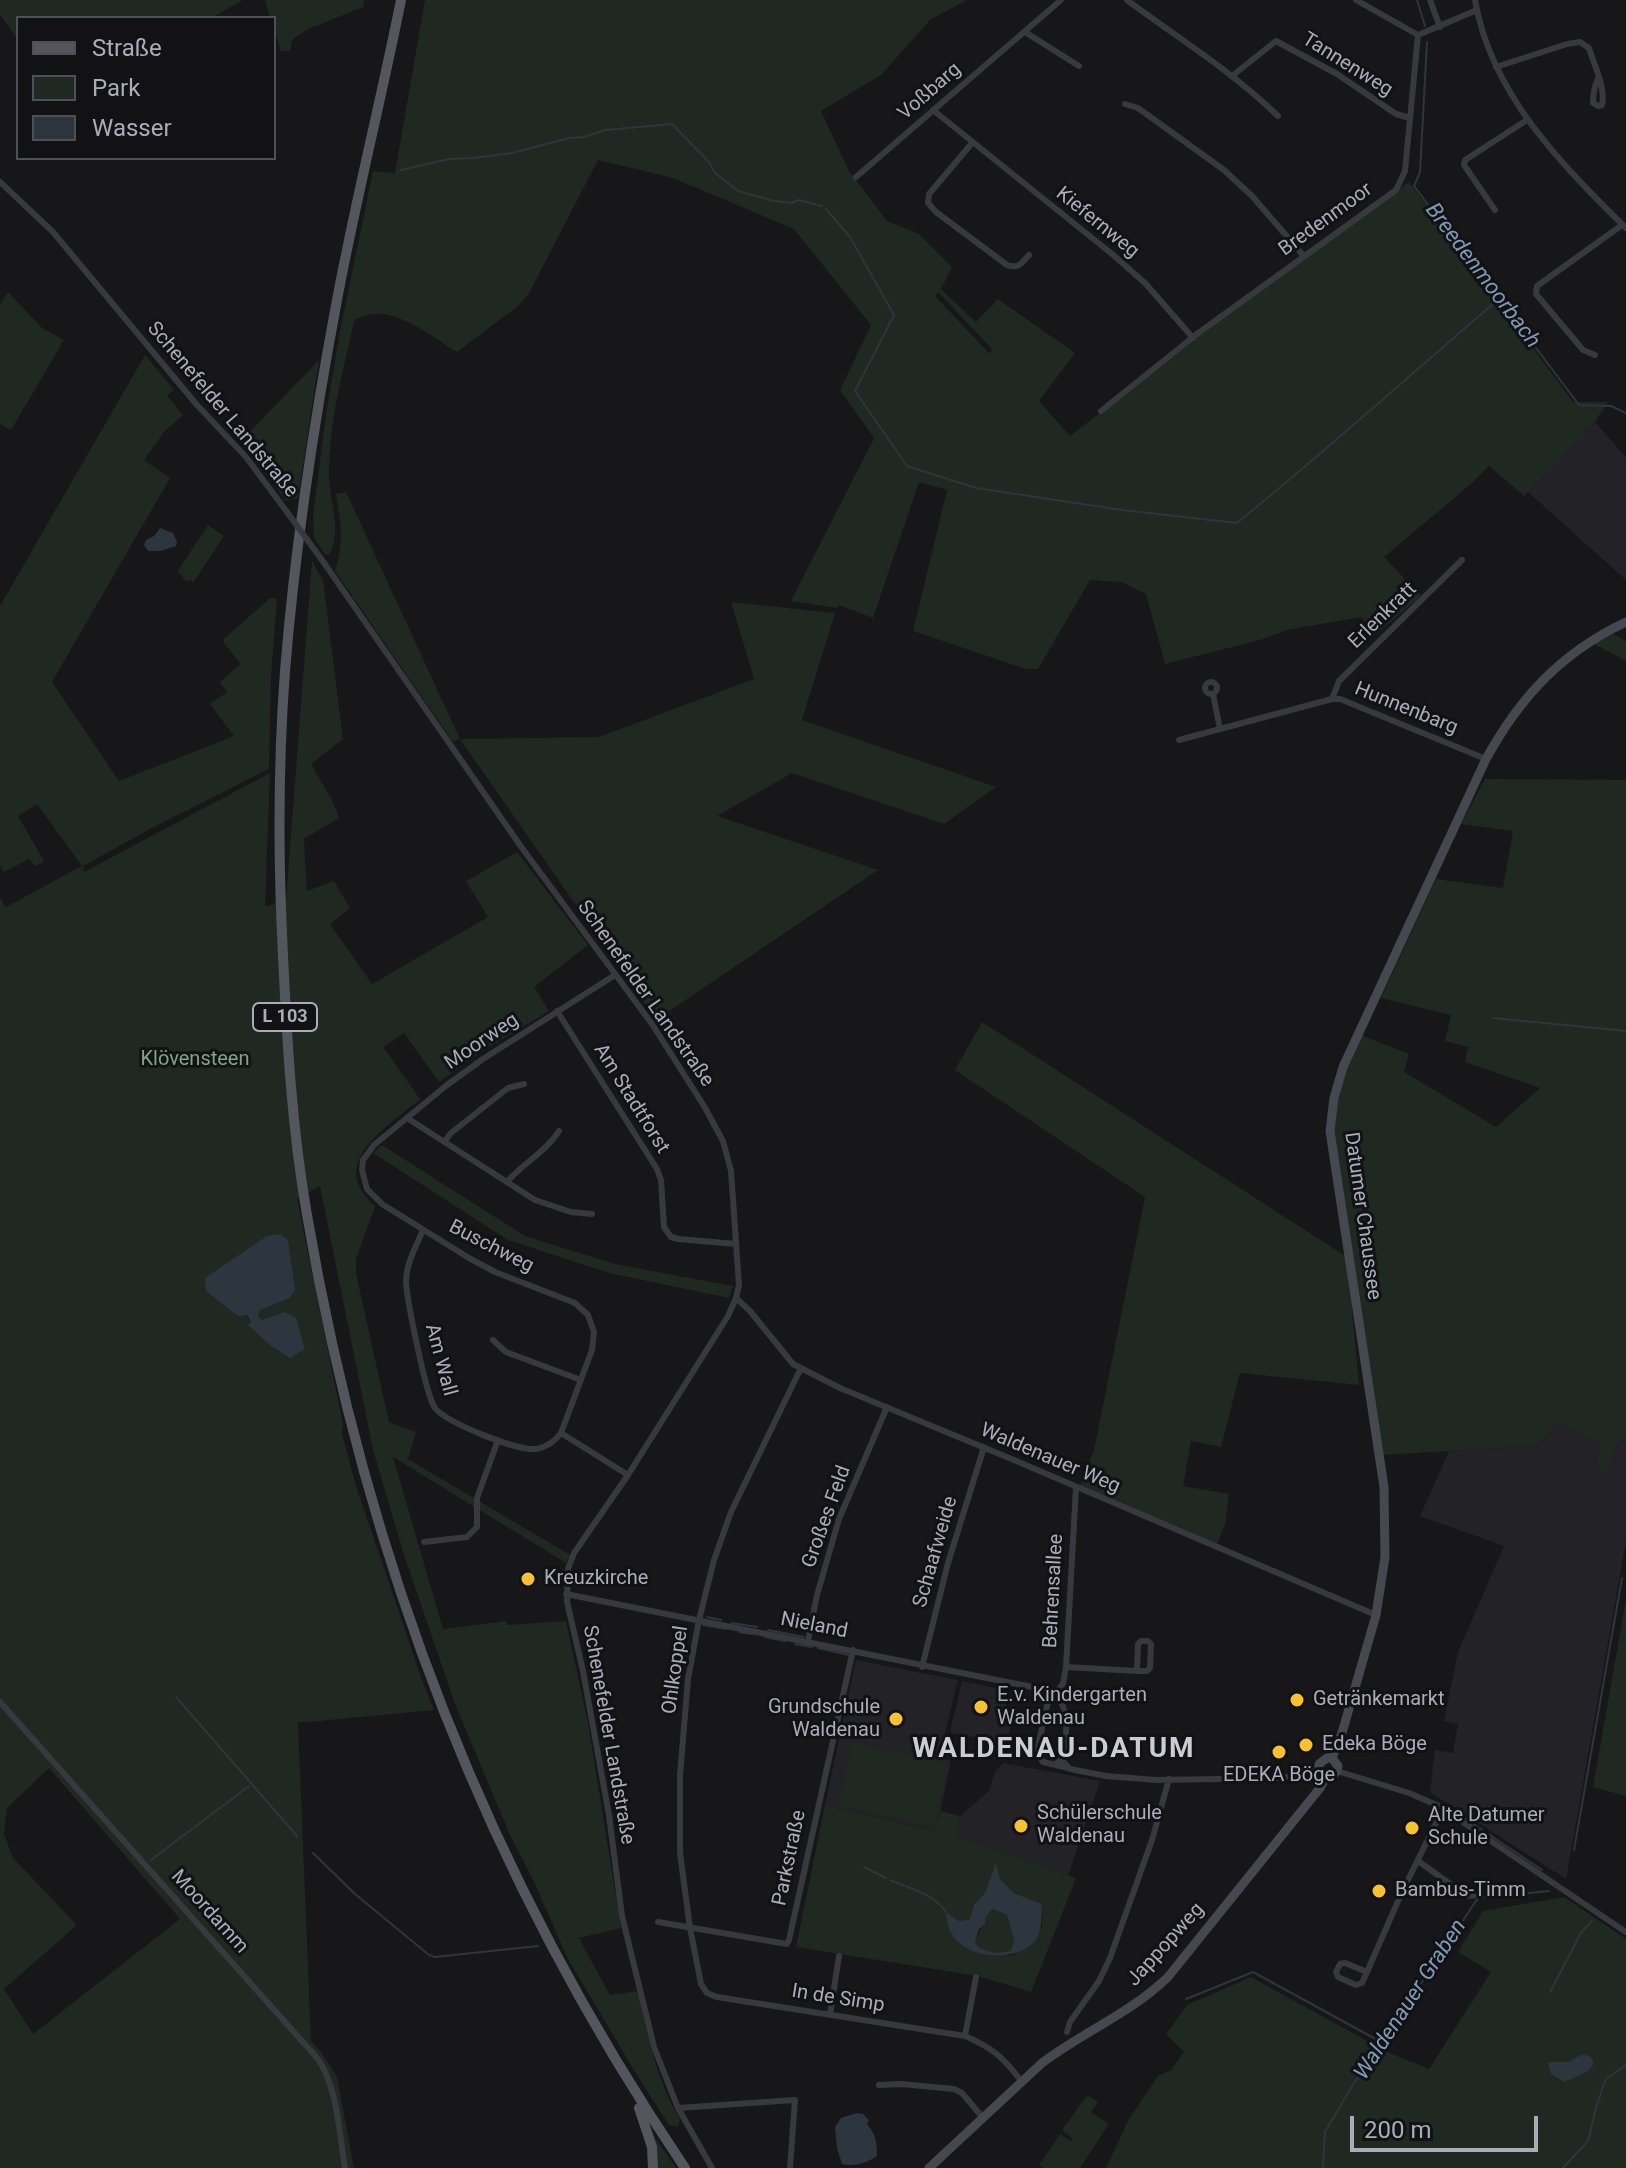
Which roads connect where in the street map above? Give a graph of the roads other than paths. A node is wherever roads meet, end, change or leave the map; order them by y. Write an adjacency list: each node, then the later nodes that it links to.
1 (401, 0): 90 (main road, L 103)
2 (1061, 0): 9 (street, Voßbarg)
3 (1127, 0): 13 (street)
4 (1356, 0): 10 (street)
5 (1430, 0): 8 (street)
6 (1475, 0): 7 (street)
7 (1477, 10): 8 (street); 12 (street)
8 (1440, 27): 10 (street)
9 (1025, 32): 11 (street); 16 (street, Voßbarg)
10 (1418, 35): 18 (street, Bredenmoor)
11 (1079, 66)
12 (1496, 67): 14 (street); 19 (street)
13 (1232, 76): 17 (street); 18 (street, Tannenweg)
14 (1598, 79)
15 (1125, 104): 26 (street)
16 (933, 110): 20 (street, Kiefernweg); 21 (street, Voßbarg)
17 (1278, 116)
18 (1410, 118): 26 (street, Bredenmoor)
19 (1527, 120): 23 (street); 24 (street)
20 (972, 143): 25 (street); 27 (street, Kiefernweg)
21 (856, 177)
22 (0, 182): 37 (street, Schenefelder Landstraße, bridge)
23 (1495, 210)
24 (1624, 226): 28 (street)
25 (1029, 255)
26 (1303, 255): 27 (street, Bredenmoor)
27 (1193, 338): 29 (street, Bredenmoor)
28 (1595, 355)
29 (1101, 411)
30 (1462, 560): 33 (street, Erlenkratt)
31 (1626, 622): 36 (street, Datumer Chaussee)
32 (1213, 694): 34 (street)
33 (1332, 699): 34 (street, Hunnenbarg); 36 (street, Hunnenbarg)
34 (1220, 729): 35 (street, Hunnenbarg)
35 (1179, 740)
36 (1486, 759): 60 (street, Datumer Chaussee)
37 (615, 975): 38 (street, Moorweg); 47 (street, Schenefelder Landstraße)
38 (557, 1011): 40 (street, Moorweg); 47 (street, Am Stadtforst)
39 (524, 1084): 42 (street)
40 (407, 1118): 42 (street); 43 (street, Moorweg)
41 (559, 1131): 44 (street)
42 (444, 1142): 44 (street)
43 (374, 1145): 46 (street, Buschweg)
44 (507, 1182): 45 (street)
45 (592, 1214)
46 (423, 1230): 51 (street, Buschweg); 54 (street, Am Wall)
47 (736, 1244): 48 (street, Schenefelder Landstraße)
48 (736, 1298): 50 (street, Waldenauer Weg); 56 (street, Schenefelder Landstraße)
49 (493, 1340): 51 (street)
50 (801, 1368): 52 (street, Waldenauer Weg); 61 (street, Ohlkoppel)
51 (581, 1380): 53 (street, Buschweg)
52 (887, 1407): 55 (street, Waldenauer Weg); 62 (street, Großes Feld)
53 (561, 1433): 54 (street, Am Wall); 56 (street)
54 (498, 1440): 58 (street)
55 (984, 1447): 57 (street, Waldenauer Weg); 64 (street, Schaafweide)
56 (628, 1475): 59 (street, Schenefelder Landstraße)
57 (1076, 1487): 60 (street, Waldenauer Weg); 65 (street, Behrensallee)
58 (424, 1542)
59 (566, 1594): 61 (street, Nieland); 92 (street, Schenefelder Landstraße)
60 (1376, 1615): 69 (street, Datumer Chaussee)
61 (699, 1620): 62 (street, Nieland); 80 (street, Ohlkoppel)
62 (808, 1641): 63 (street, Nieland)
63 (853, 1650): 64 (street, Nieland); 80 (street, Parkstraße)
64 (922, 1667): 67 (street, Nieland)
65 (1066, 1667): 66 (street); 67 (street, Behrensallee)
66 (1137, 1671): 66 (street)
67 (1055, 1694): 70 (street); 71 (street, Behrensallee)
68 (0, 1702): 94 (street, Moordamm)
69 (1332, 1758): 73 (street); 74 (street)
70 (1061, 1759): 71 (street); 72 (street)
71 (1053, 1764): 72 (street)
72 (1068, 1768): 75 (street)
73 (1337, 1771): 74 (street); 76 (street)
74 (1322, 1773): 75 (street); 89 (street, Jappopweg)
75 (1169, 1779): 87 (street)
76 (1443, 1809): 77 (street); 81 (street)
77 (1418, 1861): 78 (street); 83 (street)
78 (1478, 1895)
79 (658, 1922): 80 (street, Parkstraße)
80 (690, 1928): 85 (street, Ohlkoppel)
81 (1626, 1932)
82 (839, 1956): 86 (street)
83 (1367, 1972): 83 (street)
84 (976, 1977): 88 (street)
85 (707, 1993): 86 (street, In de Simp)
86 (830, 2014): 88 (street, In de Simp)
87 (1067, 2032)
88 (965, 2036): 89 (street, In de Simp)
89 (1022, 2082): 93 (street, Jappopweg)
90 (629, 2084): 95 (main road); 96 (main road, L 103)
91 (879, 2085): 93 (street)
92 (678, 2108): 97 (street, Schenefelder Landstraße); 98 (street)
93 (983, 2118): 99 (street, Jappopweg)
94 (345, 2168)
95 (653, 2168)
96 (685, 2168)
97 (712, 2168)
98 (790, 2168)
99 (929, 2168)

